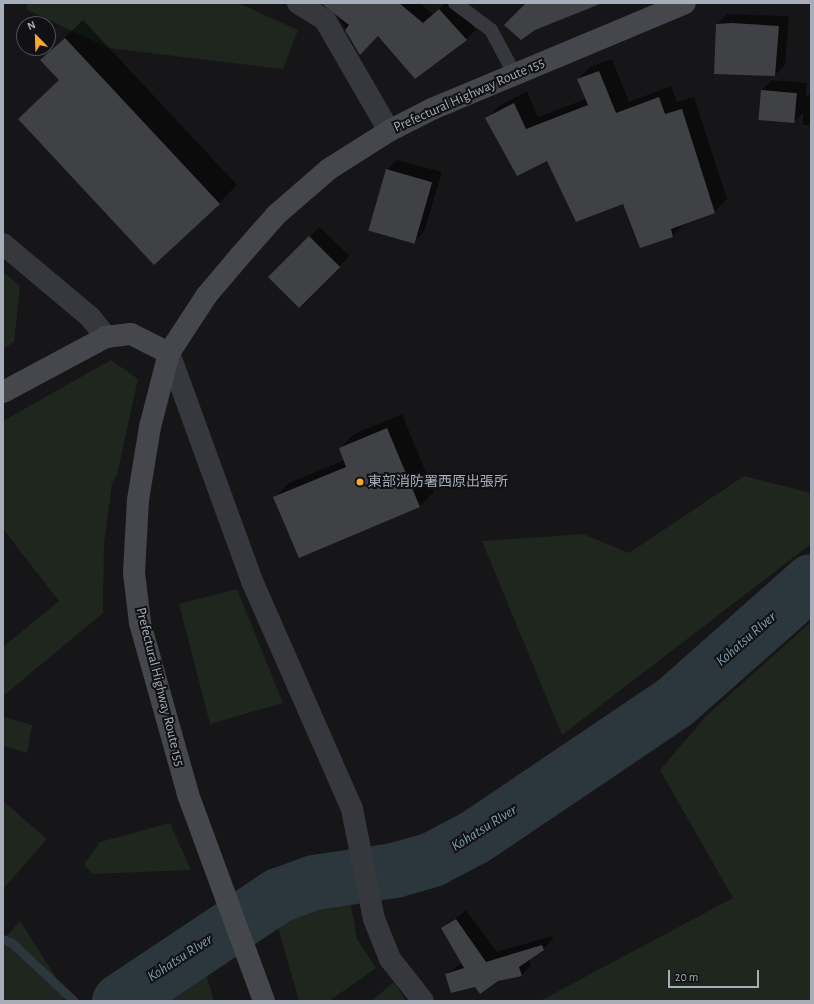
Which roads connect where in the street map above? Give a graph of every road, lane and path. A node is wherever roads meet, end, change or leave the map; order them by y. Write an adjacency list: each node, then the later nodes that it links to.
1 (298, 3): 5 (street)
2 (455, 3): 4 (lane)
3 (686, 3): 4 (main road, Prefectural Highway Route 155)
4 (514, 73): 5 (main road, Prefectural Highway Route 155)
5 (389, 130): 8 (main road, Prefectural Highway Route 155)
6 (3, 244): 7 (street)
7 (106, 337): 8 (main road); 9 (main road)
8 (169, 353): 10 (main road, Prefectural Highway Route 155); 11 (street)
9 (3, 392)
10 (264, 1001)
11 (423, 1001)

